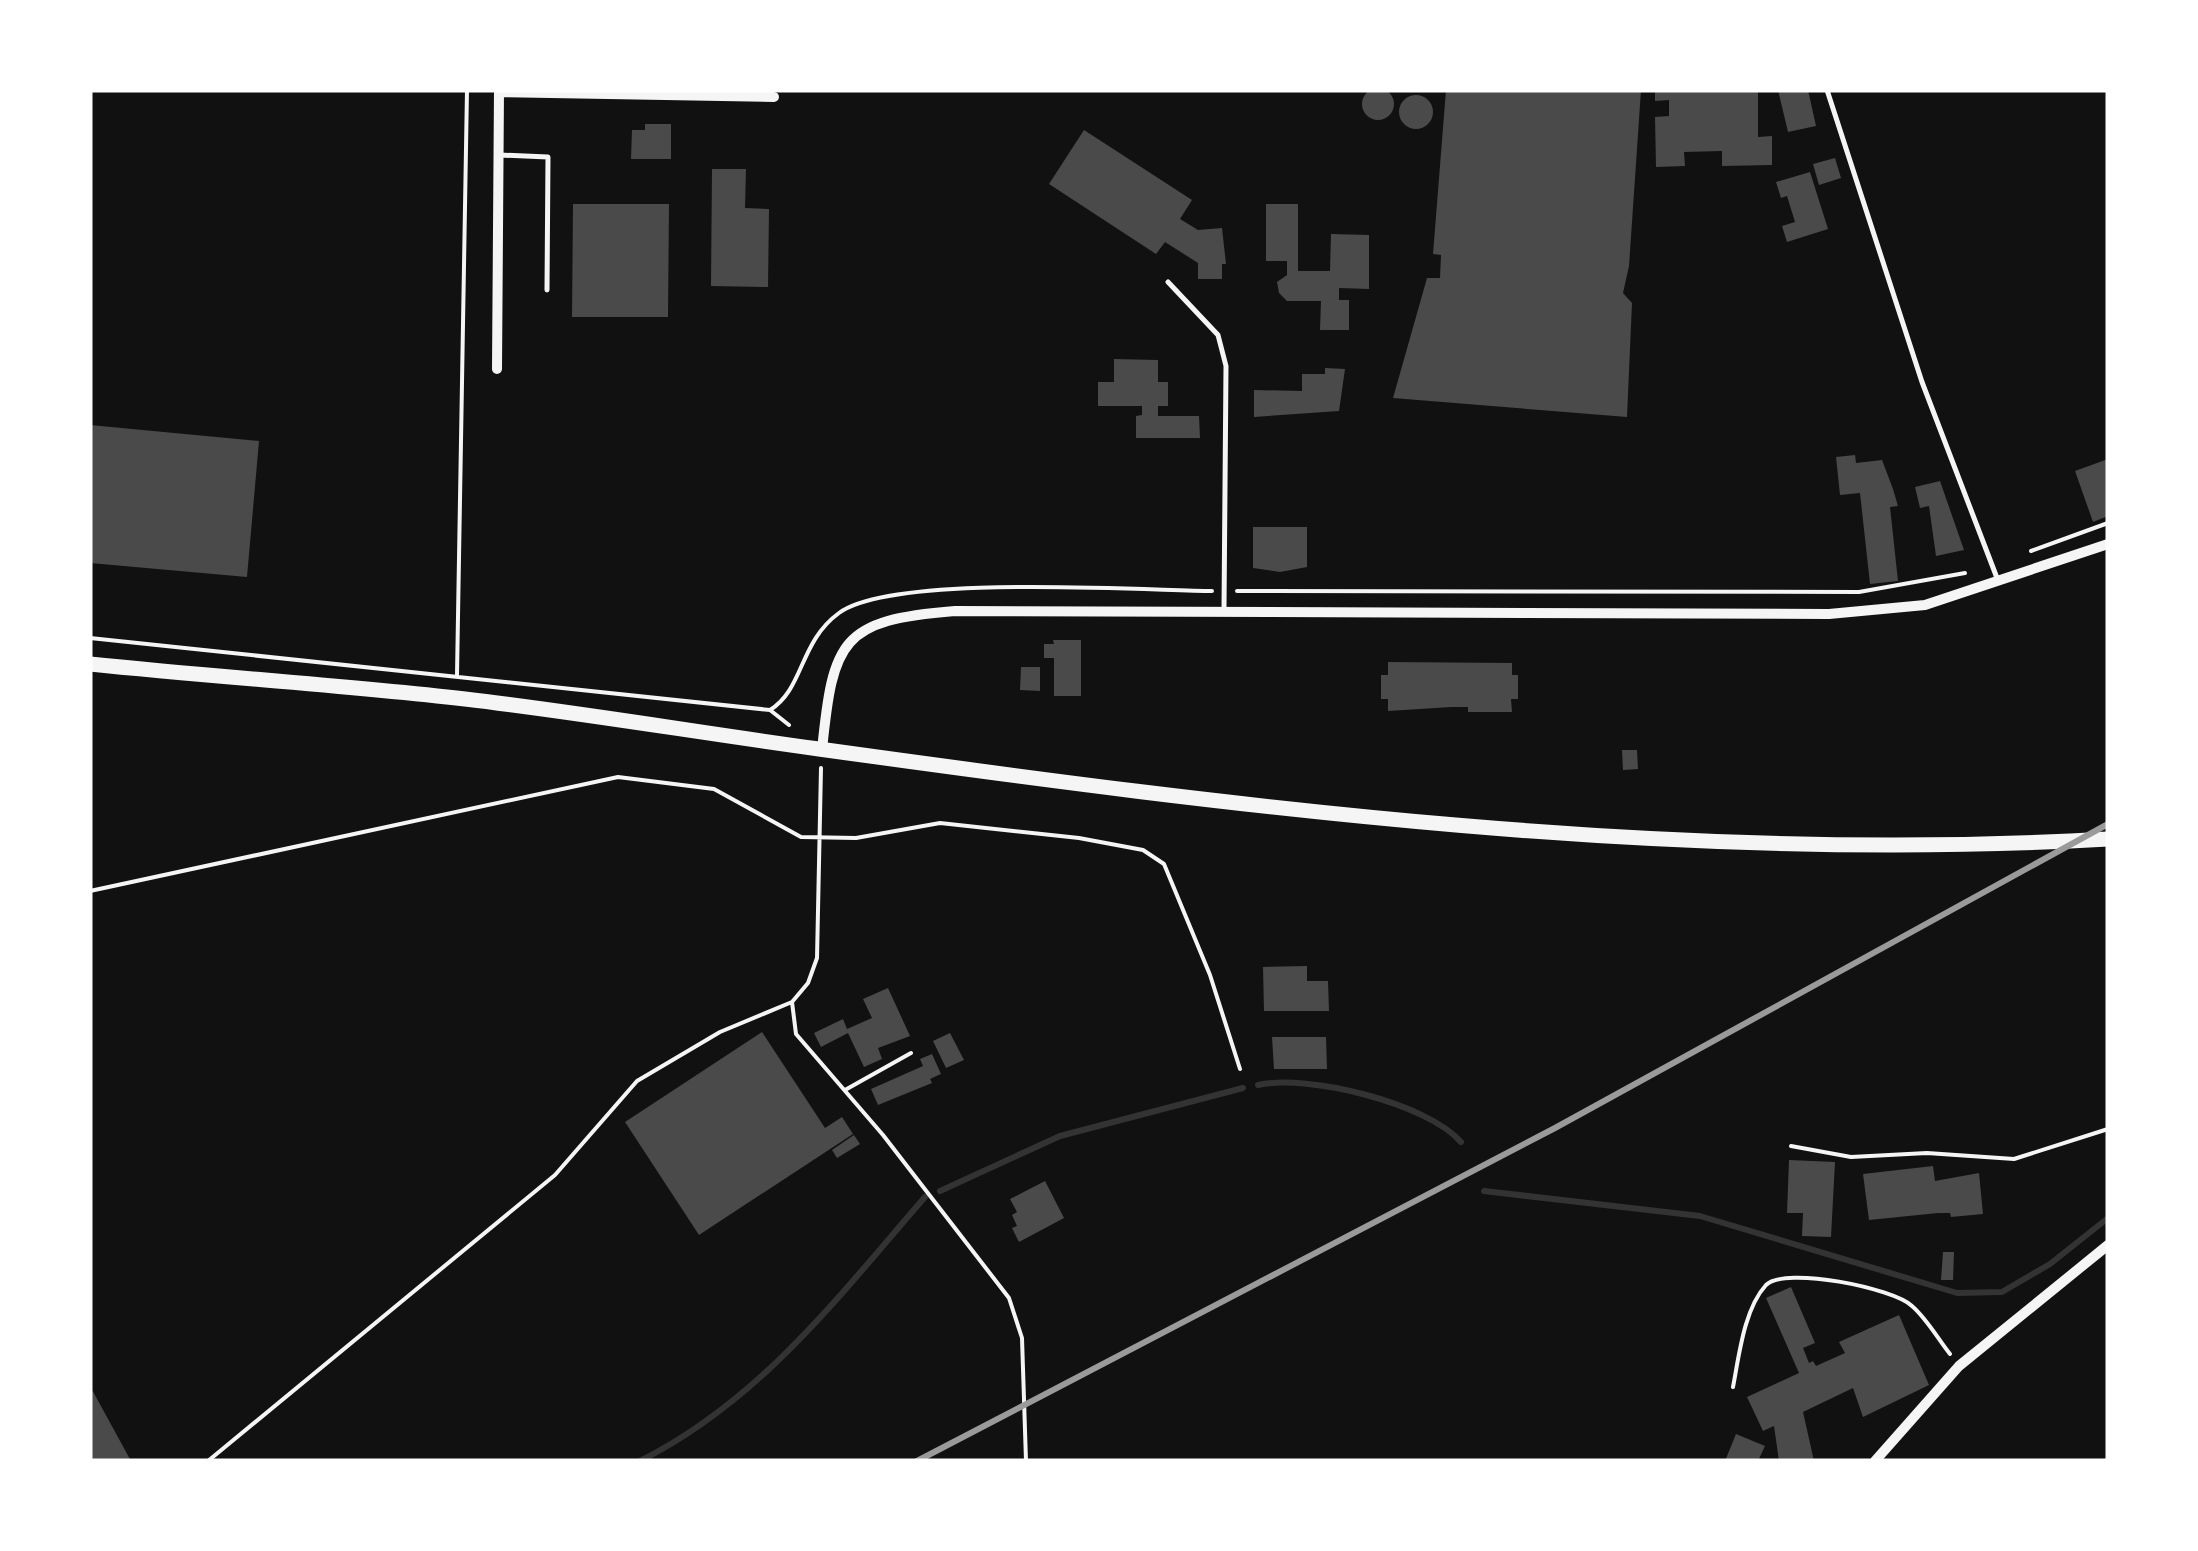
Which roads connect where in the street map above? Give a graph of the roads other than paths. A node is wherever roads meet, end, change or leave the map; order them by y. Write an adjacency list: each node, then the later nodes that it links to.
1 (1827, 90): 9 (lane)
2 (500, 91): 3 (street); 4 (street)
3 (774, 98)
4 (499, 155): 6 (lane); 7 (street)
5 (1168, 282): 10 (lane)
6 (547, 290)
7 (496, 369)
8 (2108, 544): 9 (street)
9 (2000, 584): 10 (street)
10 (1224, 612): 12 (street)
11 (90, 664): 12 (main road)
12 (822, 750): 13 (main road)
13 (2108, 839)
14 (2108, 1244): 15 (street)
15 (1875, 1461)

